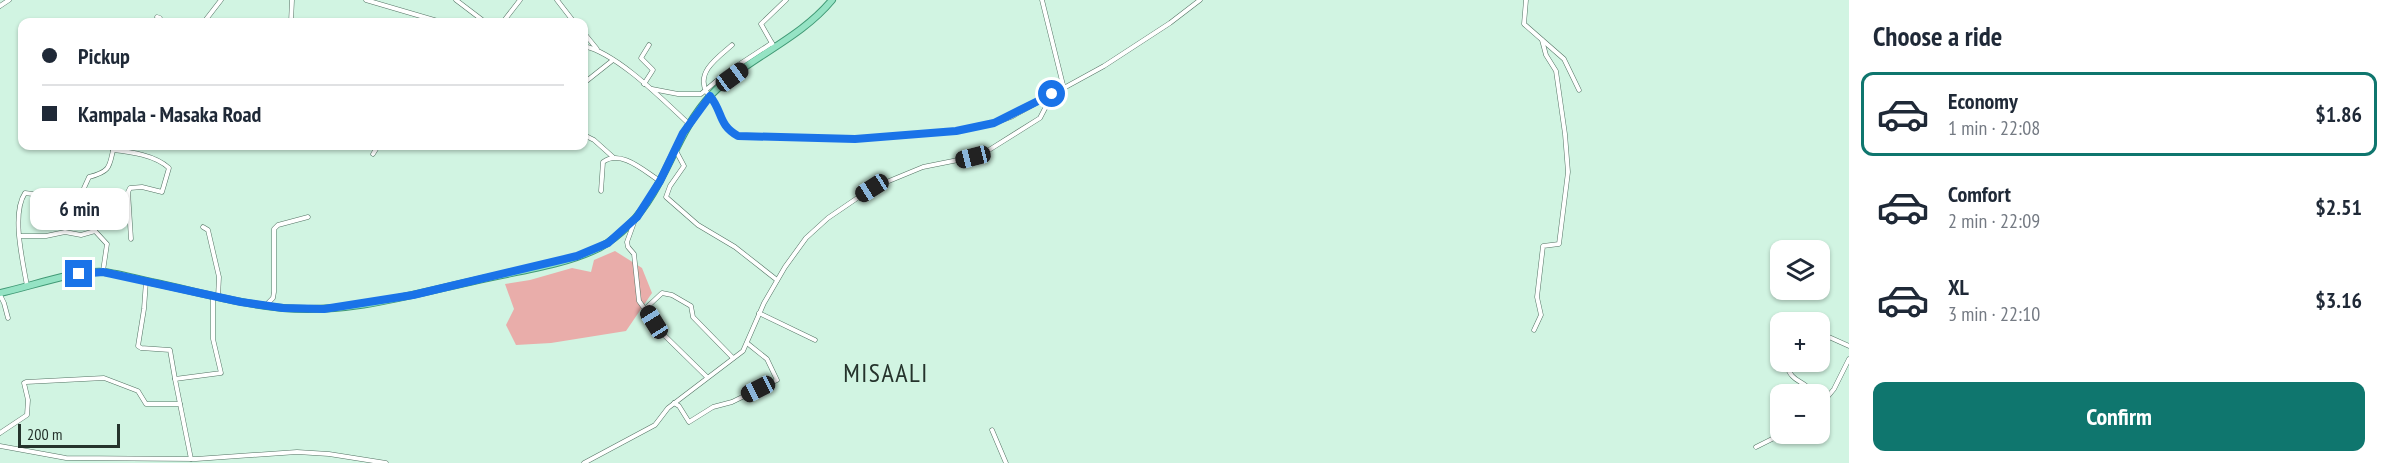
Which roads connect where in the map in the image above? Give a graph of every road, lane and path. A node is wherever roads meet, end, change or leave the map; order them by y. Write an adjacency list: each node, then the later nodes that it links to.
1 (9, 0): 14 (street)
2 (214, 0): 13 (street)
3 (292, 0): 18 (street)
4 (366, 0): 19 (street)
5 (456, 0): 20 (street)
6 (520, 0): 21 (street)
7 (557, 0): 22 (street)
8 (786, 0): 27 (street)
9 (832, 0): 27 (main road)
10 (1042, 0): 34 (street)
11 (1200, 0): 34 (street)
12 (1526, 0): 24 (street)
13 (220, 2): 17 (street)
14 (0, 6)
15 (157, 17): 16 (street)
16 (160, 18)
17 (207, 18)
18 (291, 18)
19 (427, 18)
20 (480, 18)
21 (506, 18)
22 (571, 18)
23 (588, 38): 29 (street)
24 (1542, 40): 35 (street); 65 (street)
25 (649, 45): 32 (street)
26 (732, 45): 36 (street)
27 (773, 45): 36 (main road)
28 (588, 47): 29 (street)
29 (597, 50): 30 (street)
30 (613, 60): 31 (street); 32 (street)
31 (588, 79)
32 (644, 84): 33 (street)
33 (652, 89): 36 (street); 38 (street)
34 (1064, 89): 37 (street)
35 (1579, 90)
36 (708, 93): 37 (street); 38 (main road)
37 (1052, 94): 56 (street)
38 (689, 124): 40 (main road)
39 (588, 137): 45 (street)
40 (675, 149): 46 (main road); 56 (street)
41 (114, 150): 52 (street)
42 (124, 150): 54 (street)
43 (376, 150): 44 (street)
44 (373, 154)
45 (613, 157): 46 (street); 47 (street)
46 (660, 181): 50 (main road)
47 (601, 191)
48 (40, 195): 53 (street)
49 (308, 217): 61 (street)
50 (637, 217): 61 (main road); 62 (street)
51 (203, 227): 60 (street)
52 (95, 231): 53 (street); 55 (street)
53 (20, 236): 58 (street)
54 (131, 239)
55 (103, 272): 57 (main road); 58 (main road)
56 (777, 280): 63 (street)
57 (146, 281): 60 (main road); 74 (street)
58 (27, 287): 59 (main road)
59 (0, 294): 64 (street)
60 (216, 296): 61 (main road); 74 (street)
61 (266, 306)
62 (646, 308): 70 (street); 73 (street)
63 (759, 313): 67 (street); 68 (street)
64 (8, 318)
65 (1534, 330)
66 (1830, 337): 69 (street)
67 (815, 340)
68 (747, 343): 70 (street); 77 (street)
69 (1849, 346)
70 (733, 358): 73 (street)
71 (1849, 359): 76 (street)
72 (1789, 372): 75 (street)
73 (707, 378): 77 (street)
74 (175, 379): 78 (street)
75 (1802, 384)
76 (1830, 394)
77 (674, 403): 90 (street)
78 (180, 404): 80 (street); 85 (street)
79 (992, 430): 91 (street)
80 (0, 434)
81 (1770, 440): 83 (street)
82 (0, 446): 84 (street)
83 (1756, 447)
84 (118, 459): 86 (street); 87 (street)
85 (193, 460): 86 (street); 88 (street); 89 (street)
86 (148, 461)
87 (112, 463)
88 (210, 463)
89 (386, 463)
90 (584, 463)
91 (1006, 463)

